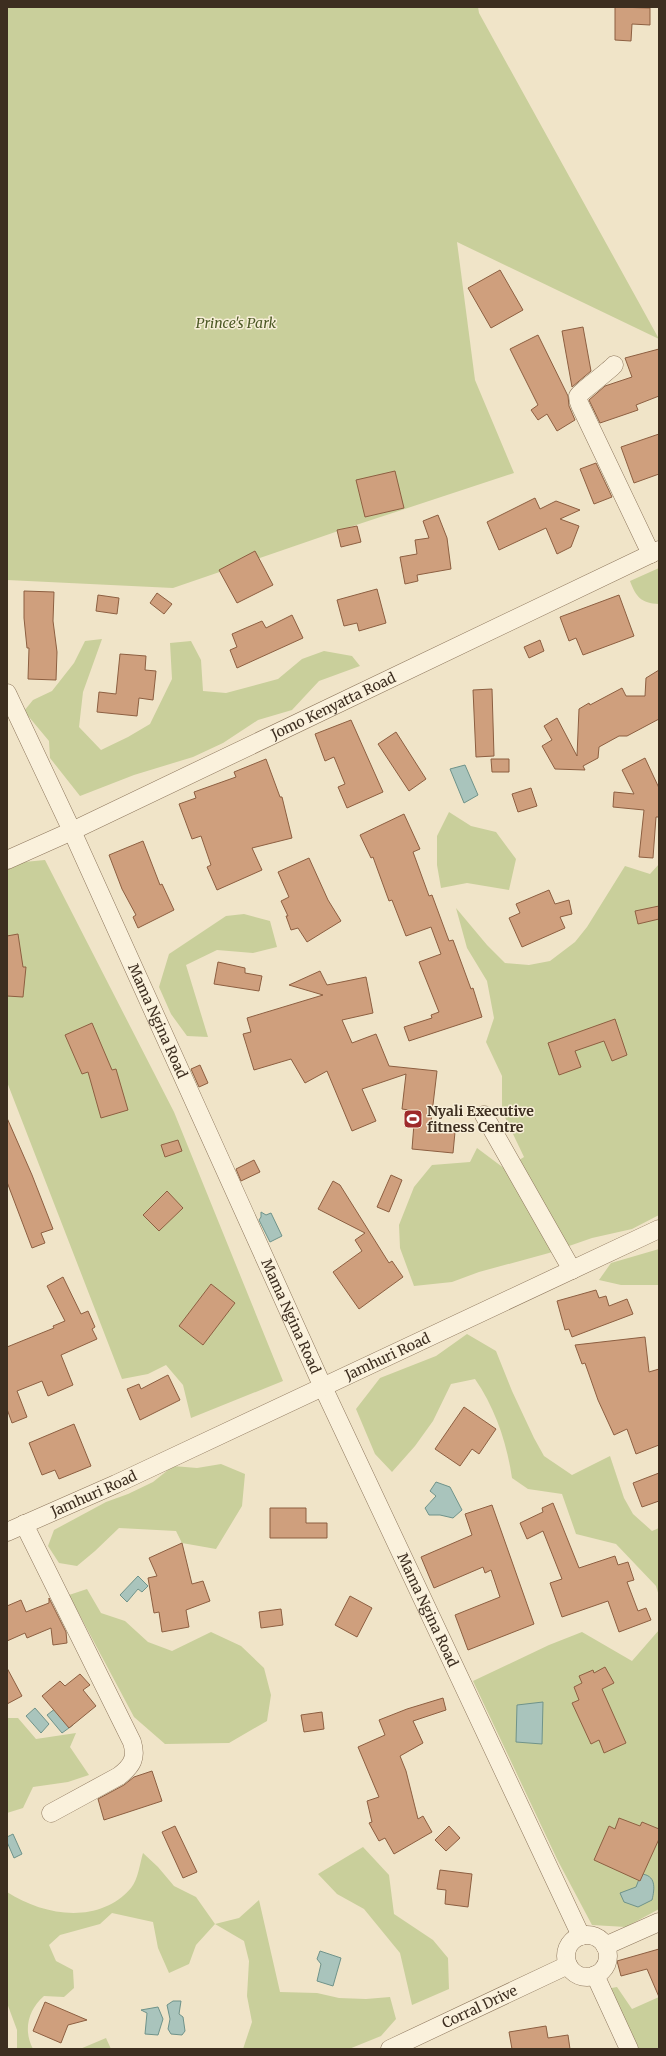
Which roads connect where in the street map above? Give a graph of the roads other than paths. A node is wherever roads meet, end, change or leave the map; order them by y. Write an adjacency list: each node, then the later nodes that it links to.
1 (614, 365): 2 (street)
2 (655, 552): 4 (street, Jomo Kenyatta Road)
3 (7, 693): 4 (street, Mama Ngina Road)
4 (72, 831): 5 (street, Jomo Kenyatta Road); 9 (street, Mama Ngina Road)
5 (7, 860)
6 (484, 1115): 8 (street)
7 (659, 1230): 8 (street, Jamhuri Road)
8 (572, 1270): 9 (street, Jamhuri Road)
9 (322, 1386): 10 (street, Jamhuri Road); 14 (street, Mama Ngina Road)
10 (24, 1524): 11 (street, Jamhuri Road); 12 (street)
11 (7, 1532)
12 (51, 1813)
13 (659, 1922): 15 (street)
14 (581, 1936): 15 (street); 16 (street)
15 (605, 1946): 17 (street)
16 (568, 1965): 17 (street); 18 (street, Corral Drive)
17 (595, 1976): 19 (street)
18 (390, 2049)
19 (629, 2049)

